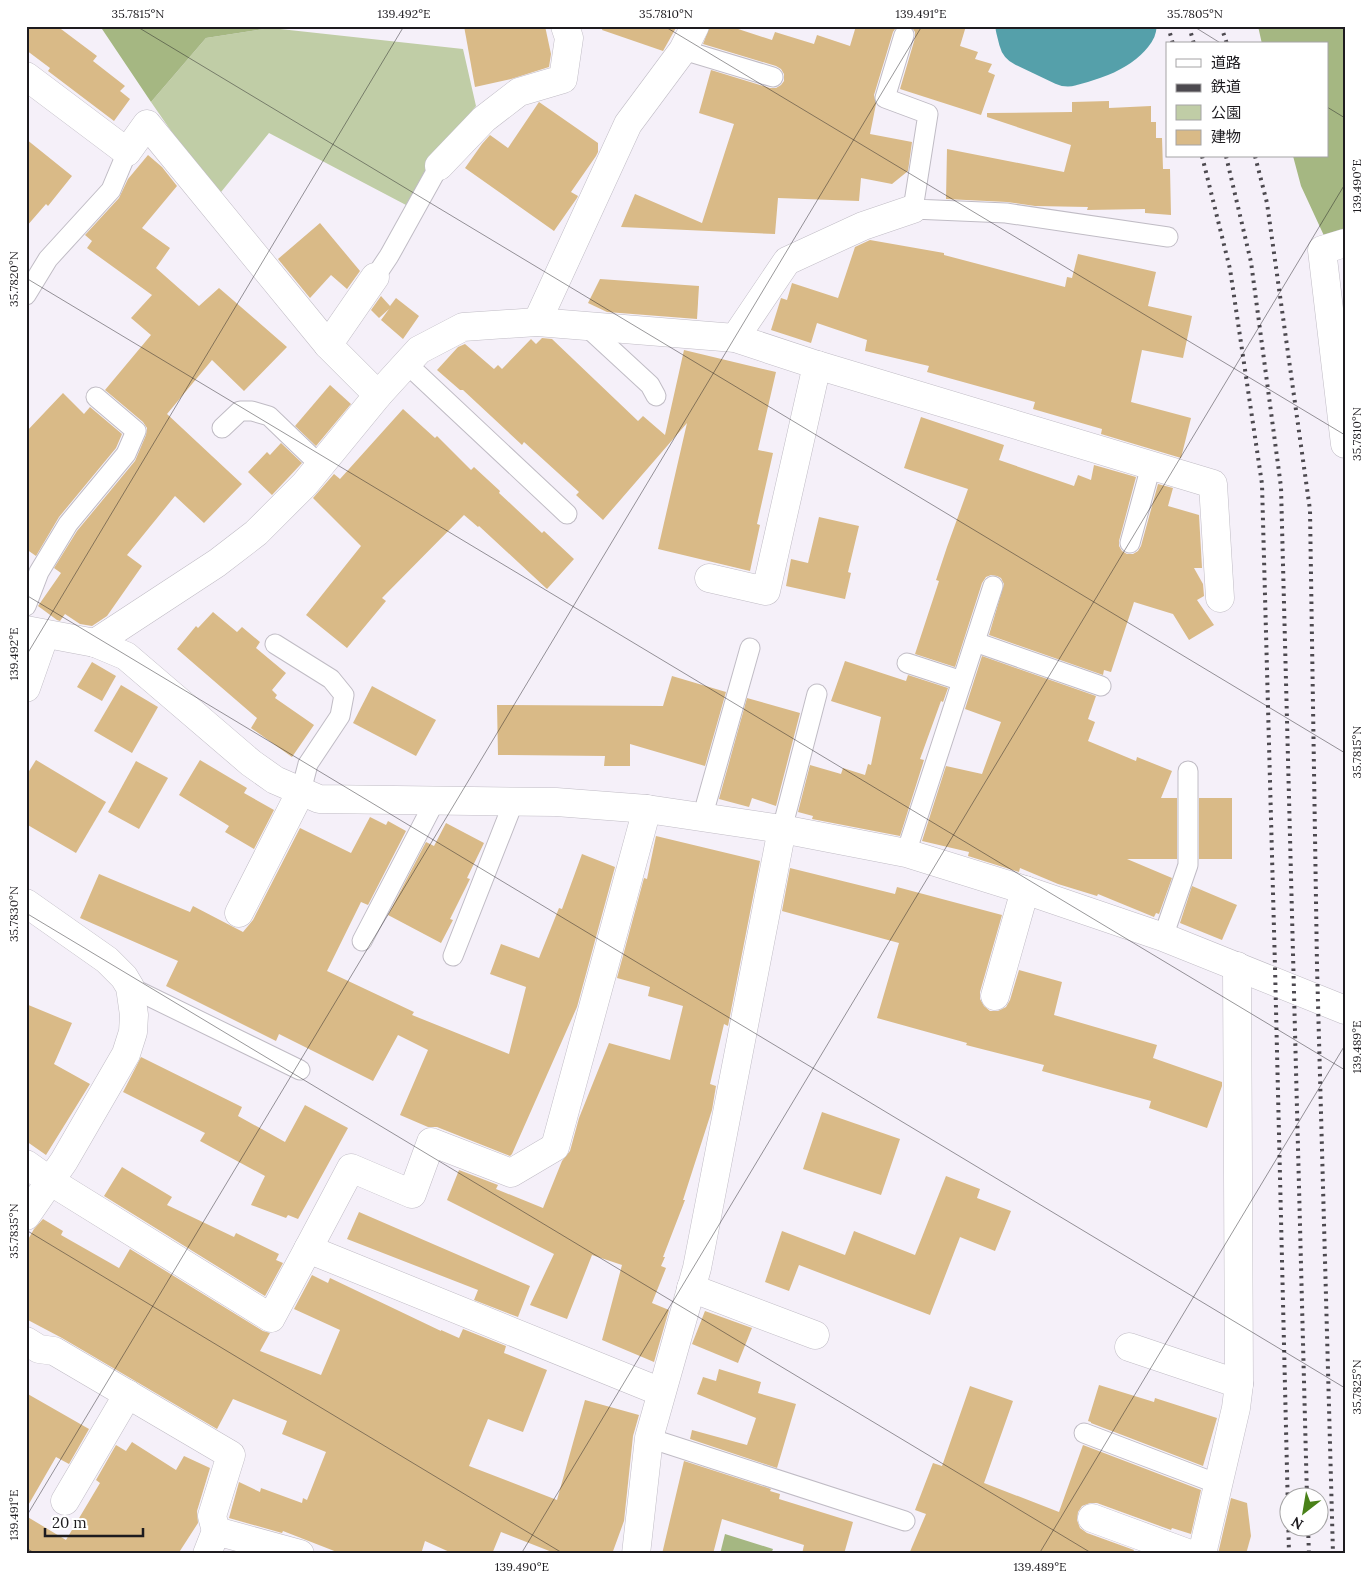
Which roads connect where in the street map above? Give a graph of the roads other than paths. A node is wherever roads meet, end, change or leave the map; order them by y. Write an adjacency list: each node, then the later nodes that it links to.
1 (564, 26): 8 (street)
2 (695, 26): 4 (street)
3 (904, 35): 9 (lane)
4 (683, 50): 6 (lane); 14 (street)
5 (26, 76): 7 (street)
6 (773, 77)
7 (127, 152): 13 (lane); 17 (street)
8 (439, 166): 12 (lane)
9 (914, 209): 10 (lane); 16 (street)
10 (1168, 238)
11 (1345, 243): 24 (street)
12 (375, 277): 17 (street)
13 (26, 295)
14 (537, 322): 15 (street); 18 (street)
15 (586, 326): 16 (street); 21 (lane)
16 (735, 338): 19 (street)
17 (328, 345): 20 (street)
18 (407, 364): 20 (street); 27 (lane)
19 (817, 365): 26 (street); 29 (street)
20 (378, 395): 25 (street)
21 (656, 396)
22 (96, 397): 32 (lane)
23 (222, 428): 25 (lane)
24 (1345, 444)
25 (320, 465): 35 (street)
26 (1151, 466): 28 (lane); 31 (street)
27 (567, 514)
28 (1130, 543)
29 (709, 578)
30 (993, 586): 34 (lane)
31 (1220, 598)
32 (26, 606)
33 (35, 632): 35 (street); 41 (street)
34 (975, 642): 39 (lane); 40 (lane)
35 (95, 644): 44 (street)
36 (275, 644): 44 (lane)
37 (750, 648): 48 (lane)
38 (907, 663): 39 (lane)
39 (962, 681): 50 (lane)
40 (1101, 686)
41 (26, 688)
42 (817, 694): 49 (lane)
43 (1188, 771): 54 (lane)
44 (301, 791): 45 (street); 53 (street)
45 (436, 799): 46 (street); 55 (lane)
46 (514, 801): 47 (street); 56 (lane)
47 (647, 809): 48 (street); 65 (street)
48 (702, 818): 49 (street)
49 (782, 829): 50 (street); 66 (street)
50 (906, 853): 51 (street)
51 (1025, 890): 54 (street); 59 (street)
52 (26, 902): 58 (street)
53 (239, 913)
54 (1162, 937): 57 (street)
55 (362, 941)
56 (453, 956)
57 (1237, 966): 60 (street); 70 (street)
58 (130, 987): 61 (lane); 63 (street)
59 (995, 996)
60 (1343, 1005)
61 (300, 1070)
62 (26, 1164): 63 (street)
63 (50, 1181): 64 (street); 65 (street)
64 (26, 1216)
65 (308, 1249): 71 (street)
66 (691, 1288): 67 (street); 71 (street)
67 (815, 1335)
68 (26, 1341): 72 (street)
69 (1129, 1347): 70 (street)
70 (1239, 1384): 75 (street)
71 (661, 1392): 74 (street)
72 (128, 1394): 76 (street); 79 (street)
73 (1084, 1433): 75 (lane)
74 (649, 1438): 78 (lane); 81 (street)
75 (1218, 1484): 83 (street)
76 (65, 1501)
77 (1092, 1518): 82 (street)
78 (905, 1521)
79 (212, 1542): 80 (street)
80 (300, 1554)
81 (636, 1554)
82 (1190, 1554)
83 (1202, 1554)

